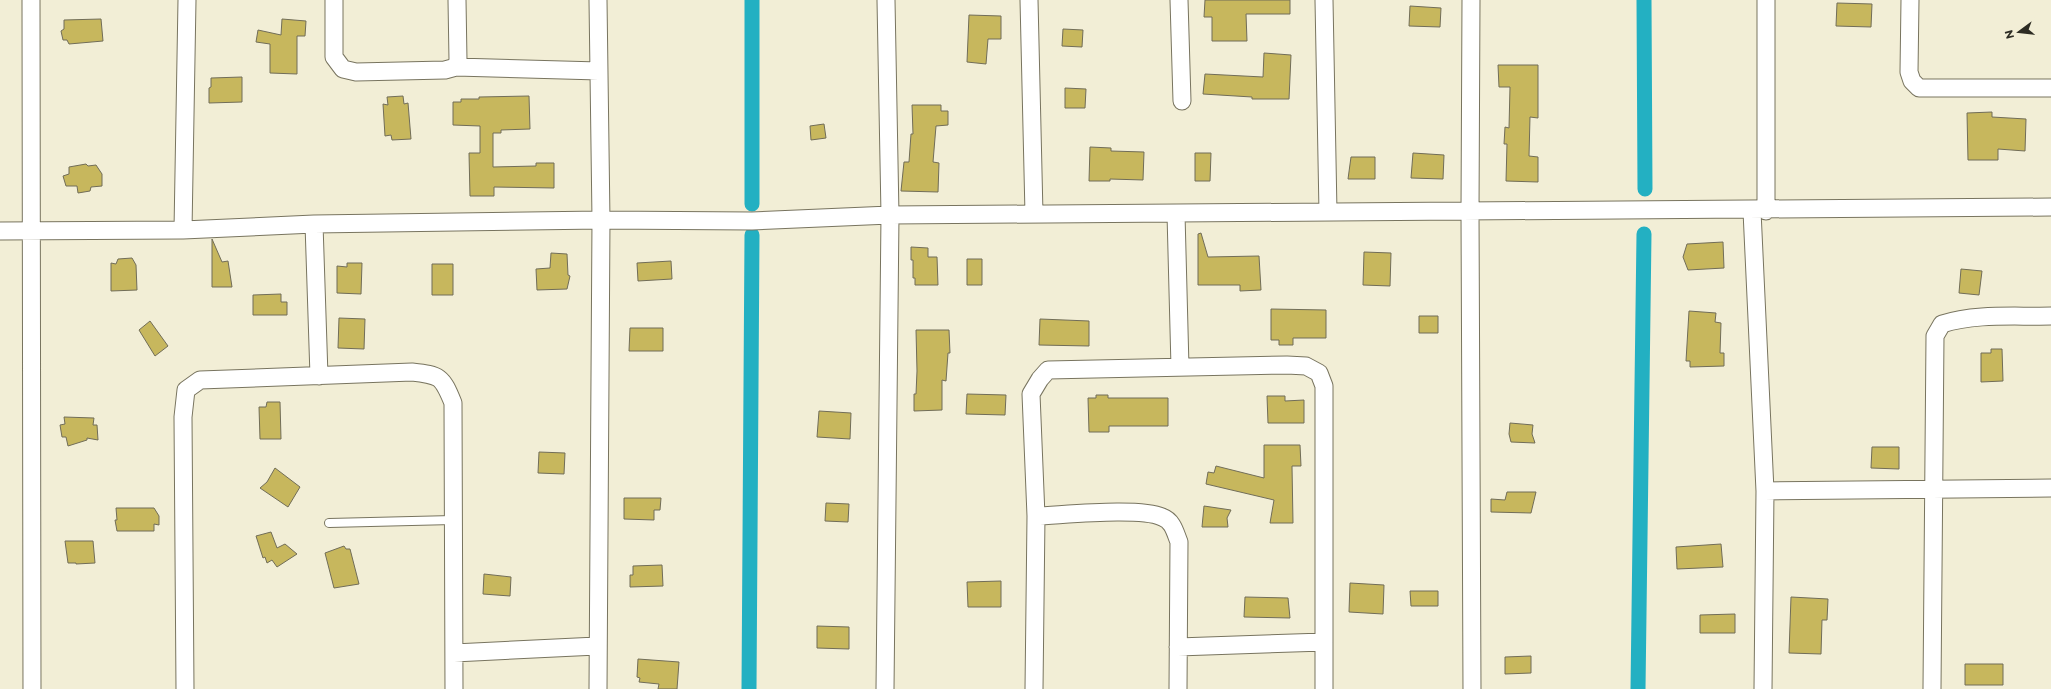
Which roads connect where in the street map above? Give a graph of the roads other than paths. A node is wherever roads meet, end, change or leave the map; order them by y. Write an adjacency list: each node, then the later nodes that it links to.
1 (31, 0): 28 (street)
2 (187, 0): 26 (street)
3 (334, 0): 13 (street)
4 (457, 0): 13 (street)
5 (598, 0): 14 (street)
6 (886, 0): 23 (street)
7 (1029, 0): 21 (street)
8 (1179, 0): 16 (street)
9 (1324, 0): 19 (street)
10 (1471, 0): 20 (street)
11 (1766, 0): 18 (street)
12 (1910, 0): 15 (street)
13 (456, 67): 14 (street)
14 (599, 71): 24 (street)
15 (2051, 88)
16 (1182, 101)
17 (2051, 207): 18 (street)
18 (1759, 211): 20 (street); 34 (street)
19 (1328, 212): 20 (street); 22 (street)
20 (1470, 212): 50 (street)
21 (1034, 214): 22 (street); 23 (street)
22 (1176, 214): 30 (street)
23 (890, 216): 24 (street); 46 (street)
24 (601, 220): 25 (street); 39 (street)
25 (314, 224): 26 (street); 31 (street)
26 (183, 230): 28 (street)
27 (0, 231): 28 (street)
28 (32, 231): 42 (street)
29 (2051, 316): 33 (street)
30 (1180, 367): 35 (street); 38 (street)
31 (320, 376): 36 (street); 43 (street)
32 (2051, 488): 33 (street)
33 (1934, 489): 34 (street); 52 (street)
34 (1765, 491): 51 (street)
35 (1036, 516): 40 (street); 47 (street)
36 (454, 520): 37 (lane); 41 (street)
37 (329, 523)
38 (1324, 642): 40 (street); 49 (street)
39 (597, 646): 41 (street); 45 (street)
40 (1178, 646): 48 (street)
41 (454, 653): 44 (street)
42 (32, 689)
43 (185, 689)
44 (454, 689)
45 (598, 689)
46 (885, 689)
47 (1034, 689)
48 (1178, 689)
49 (1324, 689)
50 (1472, 689)
51 (1763, 689)
52 (1932, 689)

